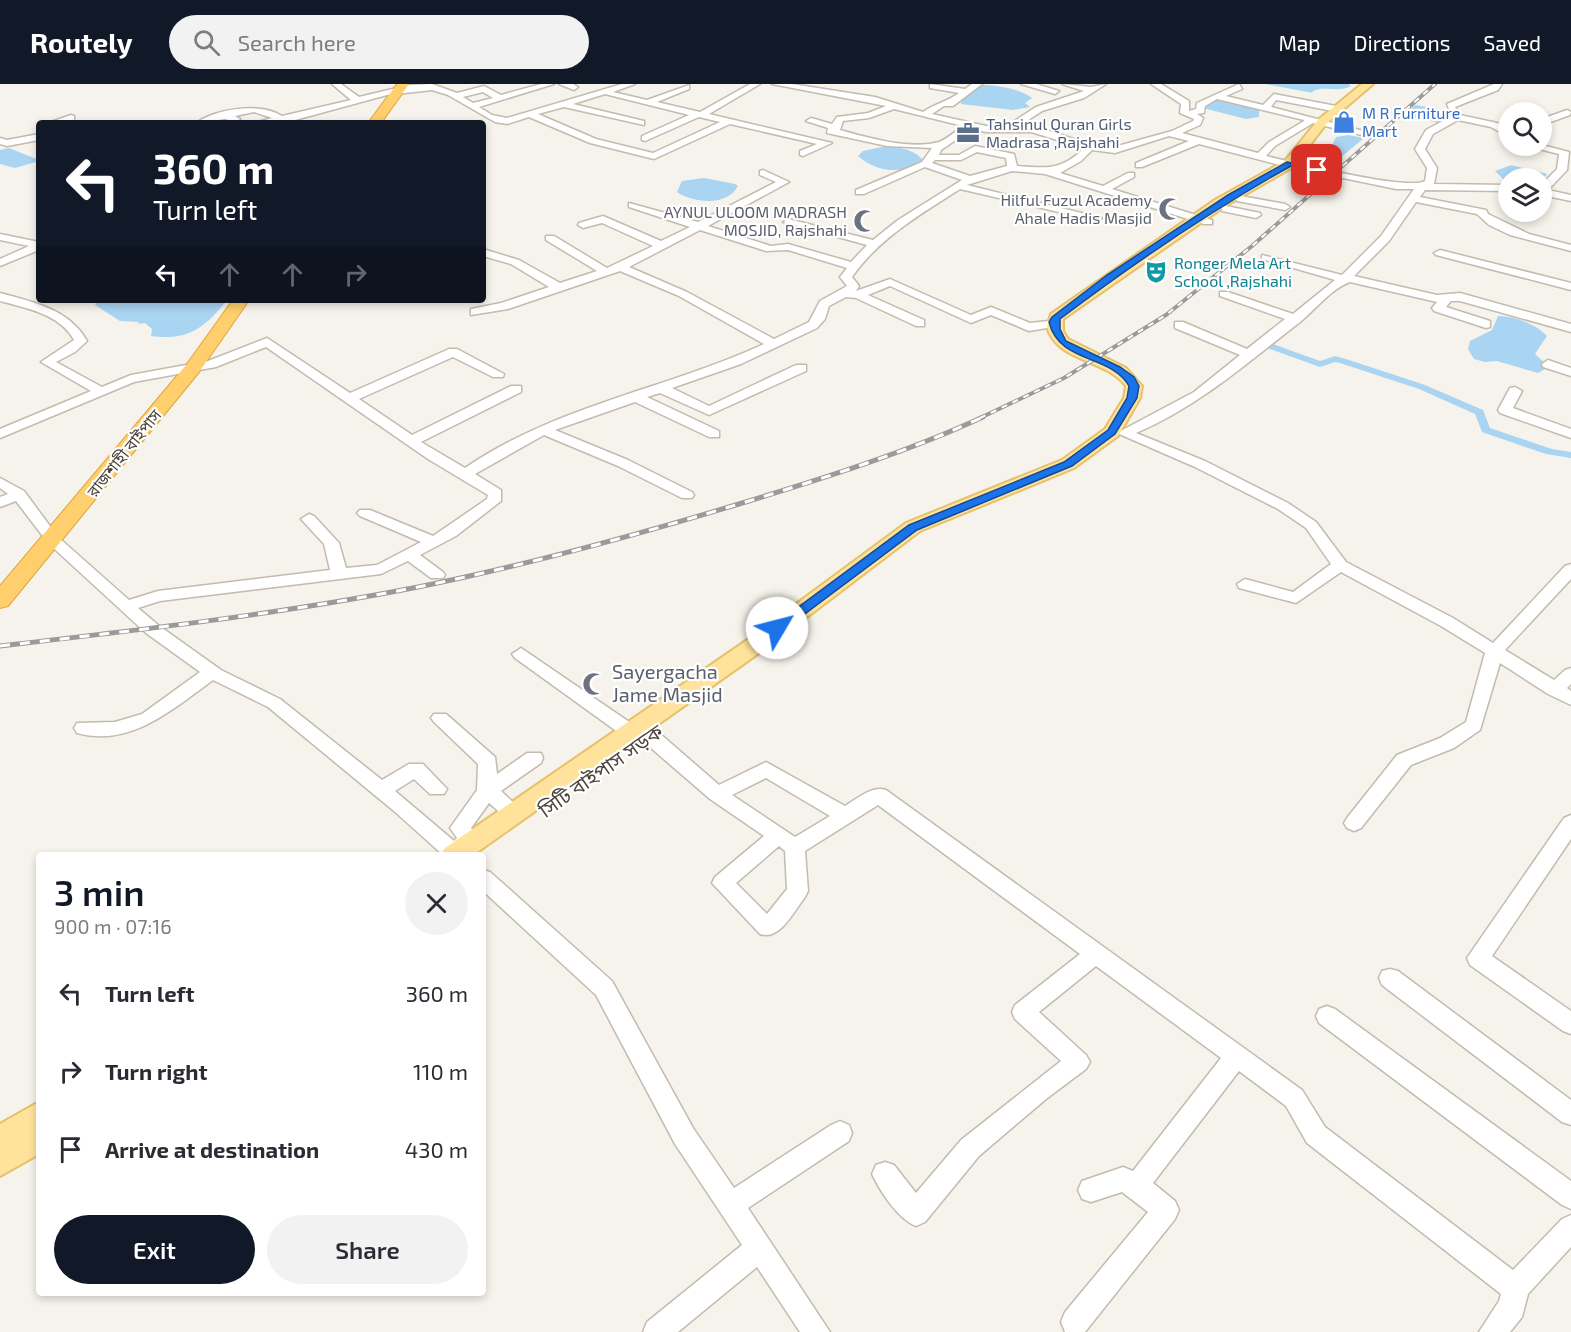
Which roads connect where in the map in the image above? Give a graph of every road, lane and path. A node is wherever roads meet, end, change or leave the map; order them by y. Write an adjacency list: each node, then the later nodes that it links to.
1 (336, 84): 34 (street)
2 (550, 84): 32 (street)
3 (562, 84): 19 (street)
4 (631, 84): 26 (street)
5 (756, 84): 45 (street)
6 (776, 84): 16 (street)
7 (838, 84): 27 (street)
8 (978, 84): 25 (street)
9 (1025, 84): 24 (street)
10 (1066, 84): 22 (street)
11 (1102, 84): 22 (street)
12 (1155, 84): 46 (street)
13 (1368, 84): 52 (main road)
14 (1381, 84): 52 (main road)
15 (1498, 84): 50 (street)
16 (801, 86): 27 (street)
17 (933, 86): 25 (street)
18 (401, 87): 28 (street); 34 (street); 59 (highway)
19 (574, 87)
20 (686, 87): 35 (street)
21 (1239, 87): 29 (street)
22 (1093, 90): 68 (street)
23 (649, 91): 31 (street)
24 (1055, 91)
25 (965, 92): 48 (street)
26 (604, 94): 31 (street); 37 (street)
27 (836, 95): 36 (street); 40 (street)
28 (455, 96): 32 (street); 38 (street)
29 (1216, 96): 41 (street); 46 (street)
30 (542, 97): 37 (street)
31 (635, 98): 35 (street); 39 (street)
32 (501, 99): 38 (street)
33 (1307, 99): 41 (street); 43 (street); 52 (street)
34 (358, 101): 58 (street)
35 (650, 102): 45 (street)
36 (821, 103)
37 (566, 104): 47 (street); 63 (street)
38 (473, 106): 47 (street)
39 (617, 106)
40 (895, 106): 48 (street); 69 (street)
41 (1266, 106): 43 (street)
42 (825, 113): 61 (street)
43 (1289, 113): 52 (street)
44 (1567, 113): 53 (street)
45 (700, 114): 60 (street); 75 (street)
46 (1187, 114): 72 (street)
47 (532, 115): 65 (street)
48 (925, 115): 64 (street)
49 (225, 116): 55 (street); 56 (street); 57 (street)
50 (1457, 117): 66 (street); 98 (street)
51 (70, 118): 54 (street)
52 (1324, 118): 73 (street); 87 (street); 90 (main road)
53 (1552, 118)
54 (63, 120)
55 (211, 120)
56 (239, 120)
57 (278, 120)
58 (284, 120)
59 (376, 120)
60 (731, 120): 65 (street); 71 (street)
61 (811, 121): 69 (street); 71 (street)
62 (568, 122): 65 (street)
63 (641, 123)
64 (971, 125): 70 (street); 80 (street)
65 (555, 126)
66 (1498, 127)
67 (36, 128): 76 (street)
68 (1010, 128): 70 (street); 81 (street)
69 (833, 129): 77 (street); 80 (street)
70 (999, 129): 82 (street)
71 (788, 134): 77 (street)
72 (1173, 134): 78 (street); 81 (street)
73 (1370, 134)
74 (36, 138): 76 (street)
75 (645, 138)
76 (24, 140): 79 (street)
77 (812, 140): 85 (street)
78 (1198, 141): 87 (street); 89 (street)
79 (2, 143)
80 (942, 144): 86 (street)
81 (1089, 148): 92 (street)
82 (975, 149): 86 (street); 91 (street)
83 (1552, 149): 84 (street)
84 (1568, 151): 96 (street)
85 (803, 153)
86 (933, 157): 88 (street)
87 (1260, 157): 90 (street)
88 (925, 164): 95 (street); 101 (street)
89 (1139, 165)
90 (1295, 165): 98 (street); 105 (main road, সিটি বাইপাস সড়ক); 113 (main road)
91 (1012, 168): 92 (street); 95 (street)
92 (1048, 172): 100 (street)
93 (763, 173): 116 (street)
94 (1131, 175): 100 (street)
95 (970, 178): 97 (street)
96 (1552, 180)
97 (959, 186): 112 (street); 122 (street)
98 (1420, 188): 99 (street); 106 (street)
99 (1498, 188)
100 (1104, 189): 113 (street)
101 (860, 192)
102 (1498, 192): 109 (street)
103 (1552, 193): 104 (street)
104 (1571, 198)
105 (1241, 199): 108 (street); 110 (main road, সিটি বাইপাস সড়ক)
106 (1414, 199): 109 (street); 133 (street)
107 (633, 205): 116 (street)
108 (1285, 207)
109 (1490, 207): 125 (street)
110 (1226, 209): 111 (street); 113 (main road, সিটি বাইপাস সড়ক)
111 (1256, 215)
112 (1097, 218)
113 (1203, 220): 145 (main road); 164 (main road, সিটি বাইপাস সড়ক)
114 (788, 222): 122 (street)
115 (583, 225): 123 (street)
116 (700, 226): 123 (street); 130 (street)
117 (0, 237): 120 (street)
118 (36, 237): 120 (street)
119 (550, 238): 132 (street)
120 (26, 241): 121 (street)
121 (36, 244)
122 (874, 244): 130 (street)
123 (661, 245): 131 (street)
124 (36, 246): 129 (street)
125 (1571, 248)
126 (1440, 252): 134 (street)
127 (486, 253): 135 (street)
128 (1266, 256): 133 (street)
129 (0, 263)
130 (852, 266): 137 (street)
131 (620, 267): 132 (street); 150 (street)
132 (605, 271): 135 (street)
133 (1347, 279): 139 (street); 142 (street)
134 (1571, 287)
135 (559, 288): 141 (street)
136 (1224, 294): 142 (street)
137 (852, 295): 144 (street); 145 (street); 150 (street)
138 (0, 297): 159 (street)
139 (1446, 297): 143 (street); 146 (street); 148 (street)
140 (239, 303): 153 (highway, রাজশাহী বাইপাস)
141 (475, 312)
142 (1296, 319): 151 (street)
143 (1429, 321)
144 (920, 323)
145 (1052, 323): 149 (street); 194 (main road)
146 (1486, 324)
147 (1179, 325): 151 (street)
148 (1567, 327)
149 (1035, 334)
150 (774, 344): 157 (street)
151 (1249, 354): 164 (street)
152 (1548, 364): 155 (street)
153 (194, 368): 159 (street); 162 (street); 176 (highway, রাজশাহী বাইপাস)
154 (801, 368): 157 (street)
155 (1571, 372)
156 (498, 374): 162 (street)
157 (661, 388): 161 (street)
158 (516, 389): 168 (street)
159 (100, 391): 165 (street)
160 (1515, 391): 167 (street)
161 (634, 396): 163 (street); 166 (street)
162 (351, 398): 168 (street)
163 (543, 430): 169 (street); 172 (street)
164 (1124, 433): 179 (street); 194 (main road, সিটি বাইপাস সড়ক)
165 (0, 434)
166 (714, 434)
167 (1571, 434)
168 (412, 441): 169 (street)
169 (466, 475): 177 (street)
170 (0, 482): 171 (street)
171 (20, 494): 173 (street); 176 (street)
172 (687, 495)
173 (0, 503)
174 (365, 513): 177 (street)
175 (309, 519): 181 (street)
176 (52, 540): 184 (highway, রাজশাহী বাইপাস); 185 (street)
177 (434, 542): 178 (street)
178 (409, 555): 181 (street); 182 (street)
179 (1340, 565): 183 (street); 186 (street)
180 (1571, 570): 186 (street)
181 (338, 575): 185 (street)
182 (437, 575)
183 (1245, 584)
184 (0, 601)
185 (129, 605): 188 (street)
186 (1494, 652): 190 (street); 202 (street)
187 (521, 654): 194 (street)
188 (212, 672): 193 (street); 197 (street)
189 (1571, 674): 190 (street)
190 (1554, 690): 191 (street)
191 (1571, 699)
192 (440, 718): 198 (street)
193 (83, 728)
194 (641, 735): 199 (street); 200 (main road); 209 (main road, সিটি বাইপাস সড়ক)
195 (534, 758): 198 (street)
196 (437, 789): 197 (street)
197 (381, 790): 206 (street)
198 (487, 791): 200 (street); 207 (street)
199 (717, 794): 201 (street); 204 (street)
200 (516, 814): 208 (main road)
201 (846, 816): 205 (street); 211 (street)
202 (1354, 823)
203 (1571, 823): 214 (street)
204 (778, 835): 205 (street); 205 (street)
205 (795, 847)
206 (452, 852)
207 (457, 852)
208 (459, 852)
209 (486, 852)
210 (486, 881): 226 (street)
211 (1095, 954): 215 (street); 222 (street)
212 (1390, 978): 216 (street)
213 (1327, 1016): 225 (street)
214 (1571, 1024)
215 (1237, 1056): 223 (street); 229 (street)
216 (1571, 1114)
217 (36, 1118): 220 (main road)
218 (840, 1133): 226 (street)
219 (36, 1139): 221 (main road)
220 (0, 1141)
221 (0, 1161)
222 (885, 1174)
223 (1137, 1186): 224 (street); 230 (street)
224 (1091, 1190)
225 (1571, 1196)
226 (730, 1205): 228 (street)
227 (1571, 1228): 229 (street)
228 (759, 1248): 231 (street); 232 (street)
229 (1515, 1288): 233 (street)
230 (1075, 1322)
231 (657, 1332)
232 (816, 1332)
233 (1493, 1332)

